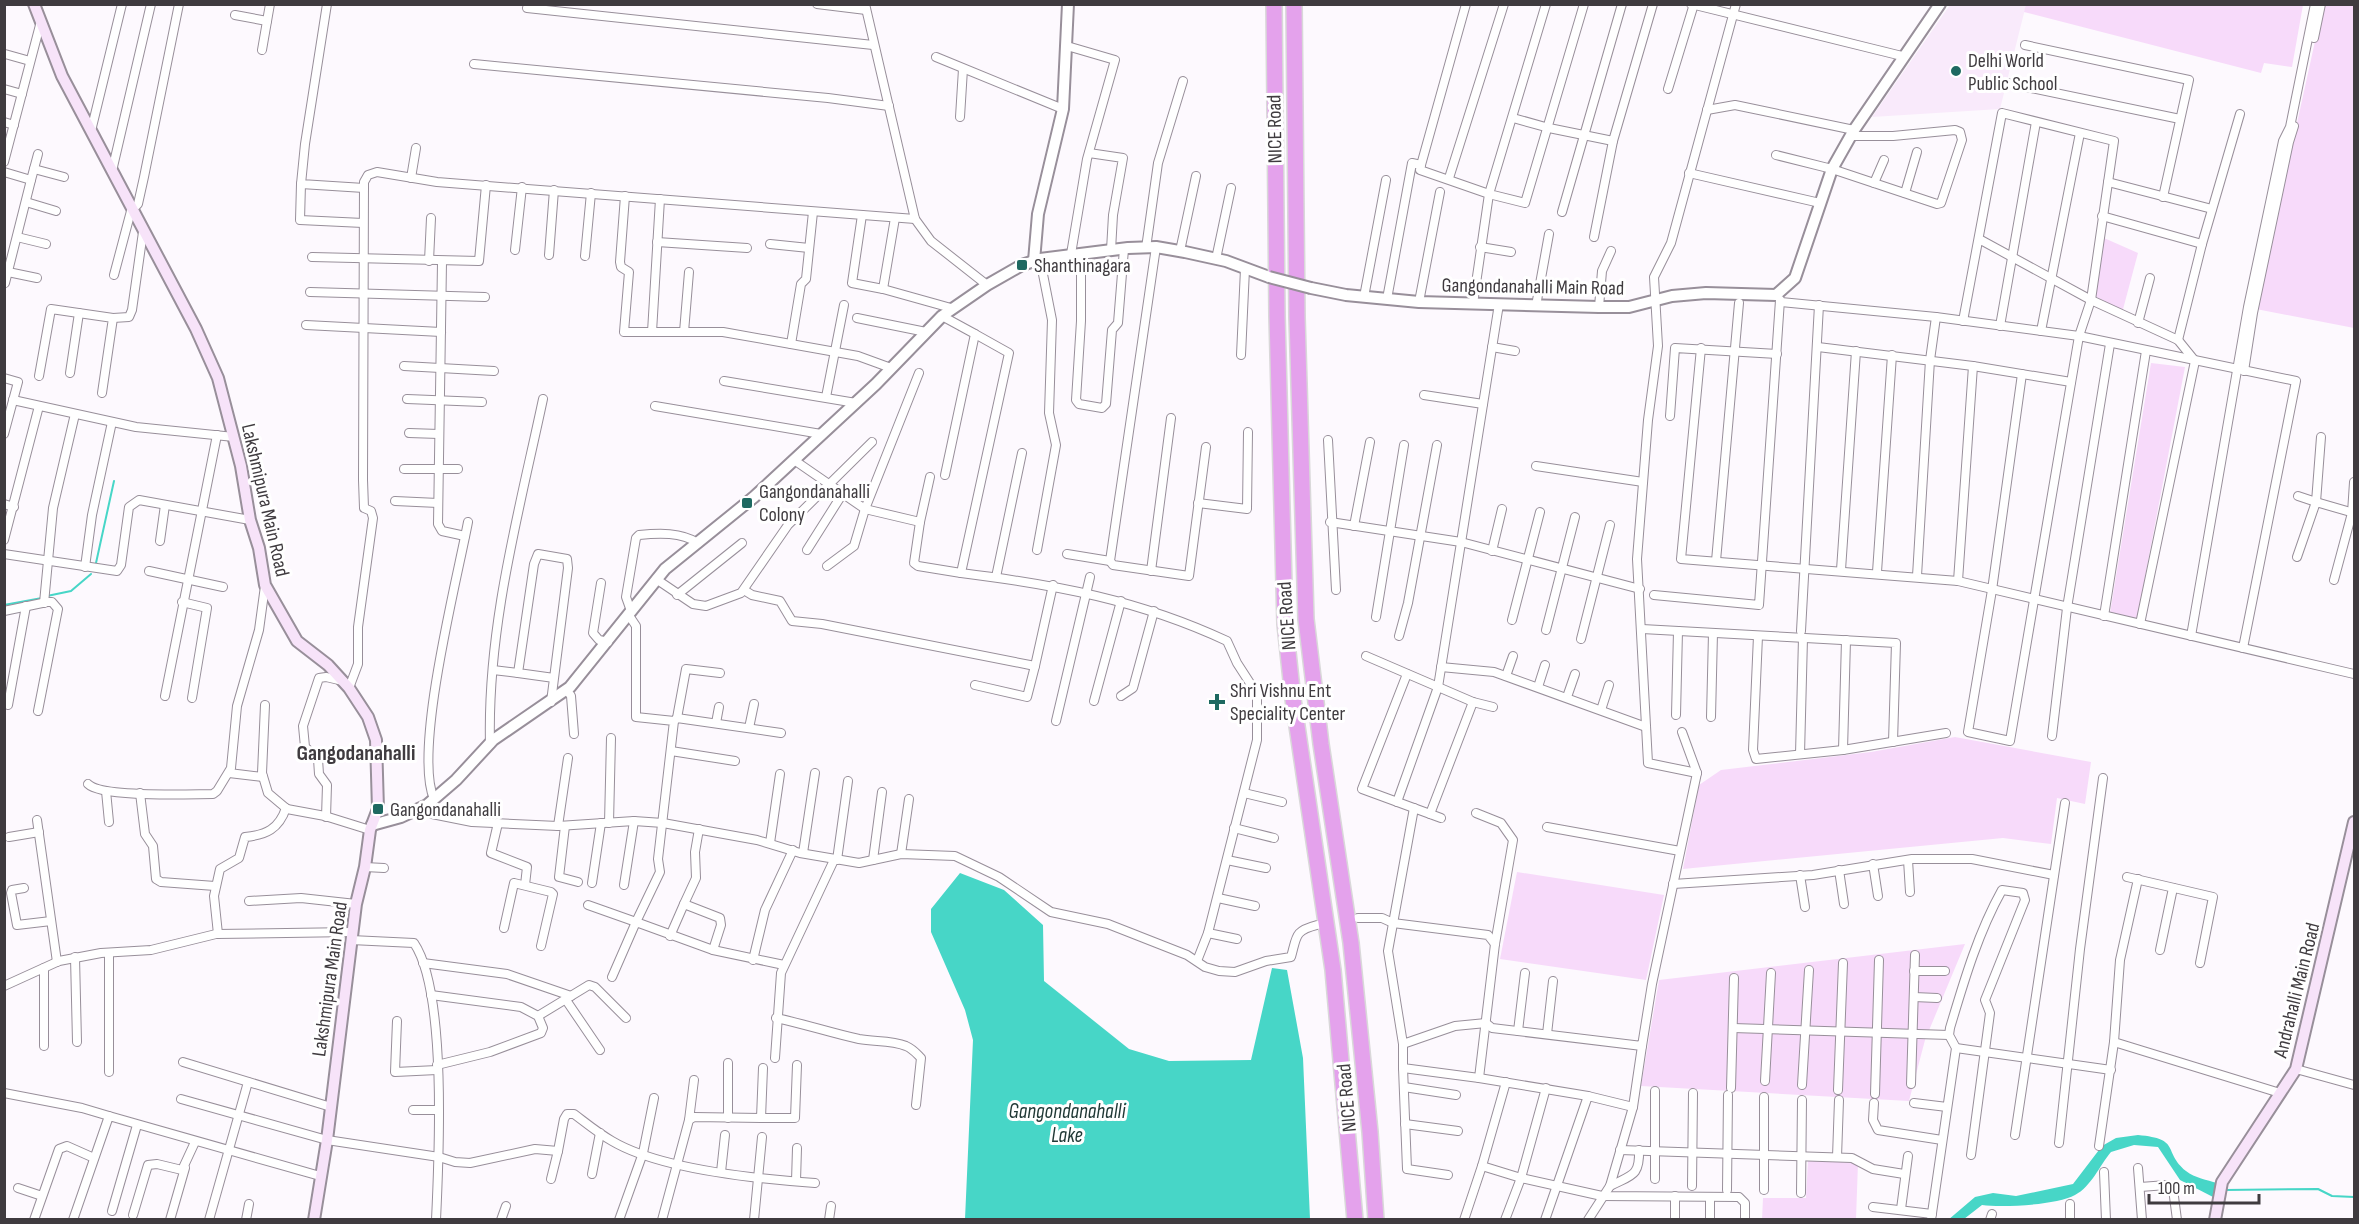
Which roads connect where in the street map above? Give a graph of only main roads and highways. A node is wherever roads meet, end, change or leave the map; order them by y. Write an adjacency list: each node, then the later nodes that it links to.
1 (34, 4): 5 (main road, Lakshmipura Main Road)
2 (1274, 4): 6 (highway, NICE Road)
3 (1294, 4): 7 (highway, NICE Road)
4 (2355, 822): 8 (main road, Andrahalli Main Road)
5 (314, 1220)
6 (1355, 1220)
7 (1376, 1220)
8 (2215, 1220)

